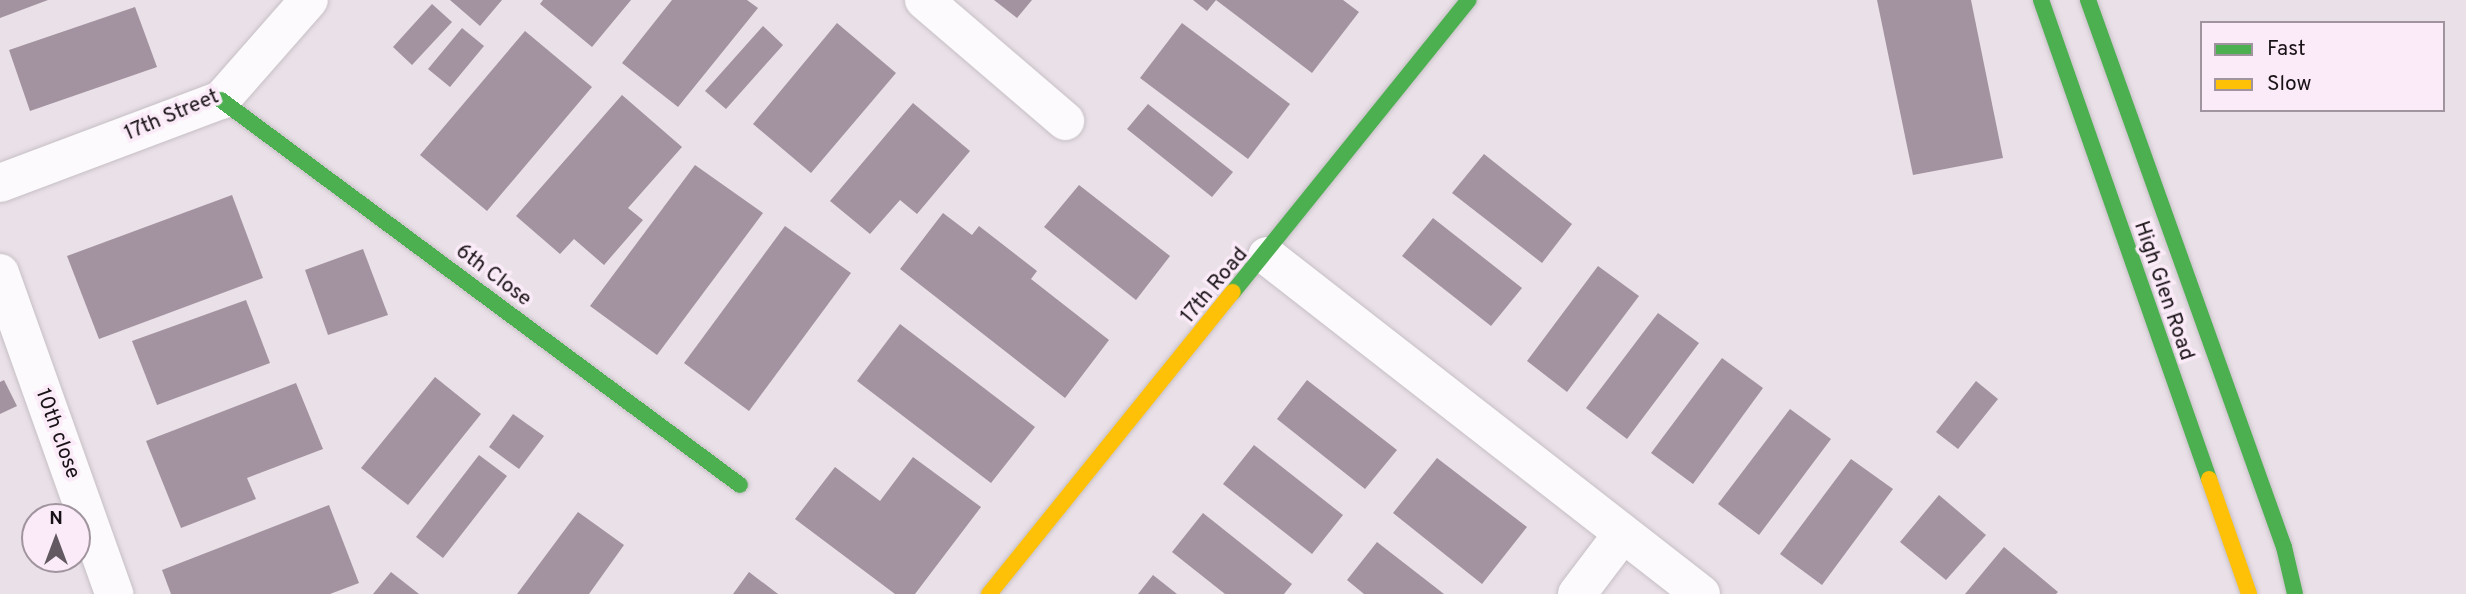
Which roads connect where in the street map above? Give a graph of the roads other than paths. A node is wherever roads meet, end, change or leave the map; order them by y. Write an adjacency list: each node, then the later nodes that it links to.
1 (309, 0): 6 (street, 17th Street)
2 (924, 0): 7 (street)
3 (1469, 0): 9 (street, 17th Road)
4 (2041, 0): 17 (street, High Glen Road)
5 (2088, 0): 18 (street, High Glen Road)
6 (221, 100): 8 (street, 17th Street); 11 (street, 6th Close)
7 (1065, 121)
8 (0, 183)
9 (1267, 257): 12 (street); 14 (street, 17th Road)
10 (0, 273): 13 (street, 10th close)
11 (740, 485)
12 (1621, 536): 15 (street); 16 (street)
13 (114, 594)
14 (989, 594)
15 (1577, 594)
16 (1701, 594)
17 (2249, 594)
18 (2295, 594)

